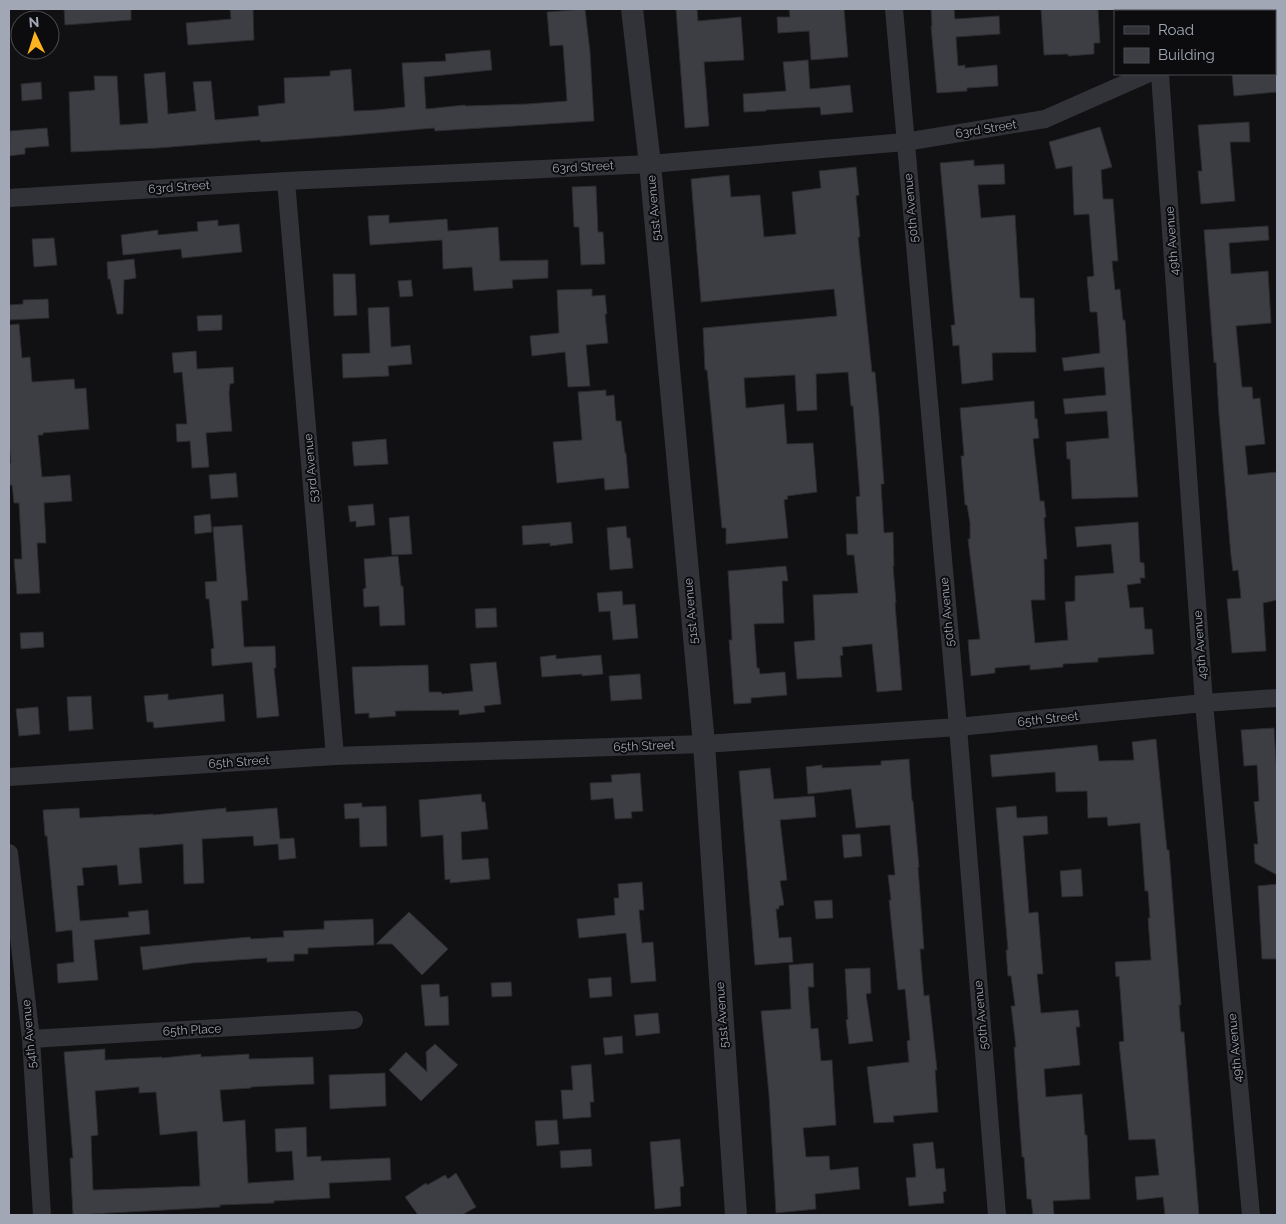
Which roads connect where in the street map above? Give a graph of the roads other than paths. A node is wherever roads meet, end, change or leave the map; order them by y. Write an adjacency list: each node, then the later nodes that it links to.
1 (632, 9): 6 (street, 51st Avenue)
2 (894, 9): 5 (street, 50th Avenue)
3 (1144, 75): 5 (street, 63rd Street)
4 (1160, 75): 10 (street, 49th Avenue)
5 (905, 142): 6 (street, 63rd Street); 11 (street, 50th Avenue)
6 (650, 164): 7 (street, 63rd Street); 12 (street, 51st Avenue)
7 (286, 181): 8 (street, 63rd Street); 13 (street, 53rd Avenue)
8 (9, 198)
9 (1277, 698): 10 (street, 65th Street)
10 (1204, 703): 11 (street, 65th Street); 21 (street, 49th Avenue)
11 (958, 728): 12 (street, 65th Street); 20 (street, 50th Avenue)
12 (704, 744): 13 (street, 65th Street); 19 (street, 51st Avenue)
13 (335, 756): 14 (street, 65th Street)
14 (9, 776)
15 (9, 853): 17 (street, 54th Avenue)
16 (354, 1020): 17 (street, 65th Place)
17 (31, 1039): 18 (street, 54th Avenue)
18 (42, 1215)
19 (736, 1215)
20 (997, 1215)
21 (1251, 1215)

